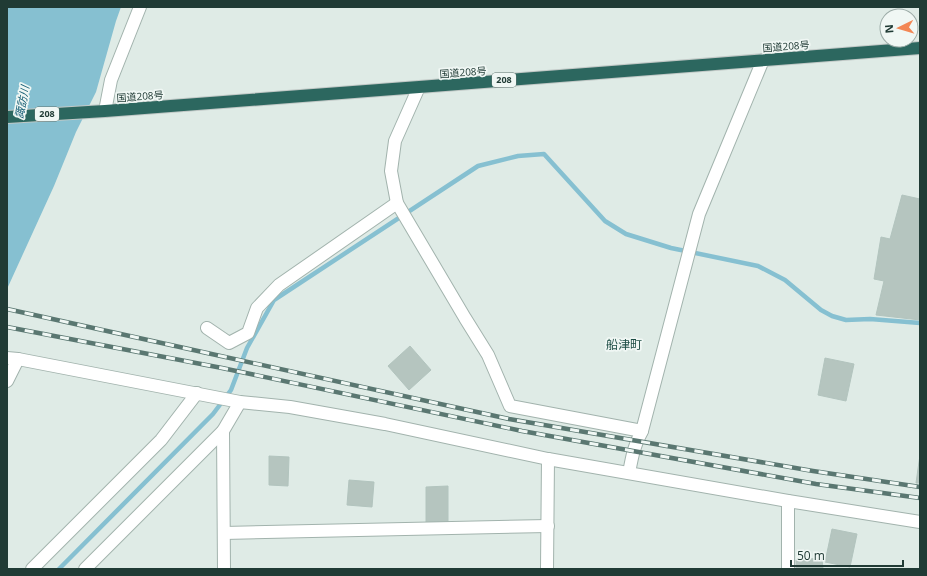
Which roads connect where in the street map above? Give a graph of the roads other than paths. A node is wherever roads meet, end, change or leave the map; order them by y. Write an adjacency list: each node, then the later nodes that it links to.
1 (140, 7): 5 (street)
2 (920, 48): 3 (highway, 国道208号 / 208)
3 (763, 60): 4 (highway, 国道208号 / 208); 14 (street)
4 (419, 87): 5 (highway, 国道208号 / 208); 7 (street)
5 (105, 111): 6 (highway, 国道208号 / 208)
6 (7, 117)
7 (397, 203): 8 (street); 14 (street)
8 (207, 328)
9 (12, 358): 10 (street); 11 (street)
10 (7, 381)
11 (197, 393): 12 (street); 21 (street)
12 (240, 402): 13 (street); 15 (street)
13 (223, 431): 20 (street); 22 (street)
14 (642, 431): 16 (street)
15 (548, 459): 16 (street); 19 (street)
16 (629, 473): 17 (street)
17 (788, 501): 18 (street); 25 (street)
18 (920, 522)
19 (548, 526): 20 (street); 24 (street)
20 (224, 533): 23 (street)
21 (32, 569)
22 (85, 569)
23 (224, 569)
24 (547, 569)
25 (788, 569)

